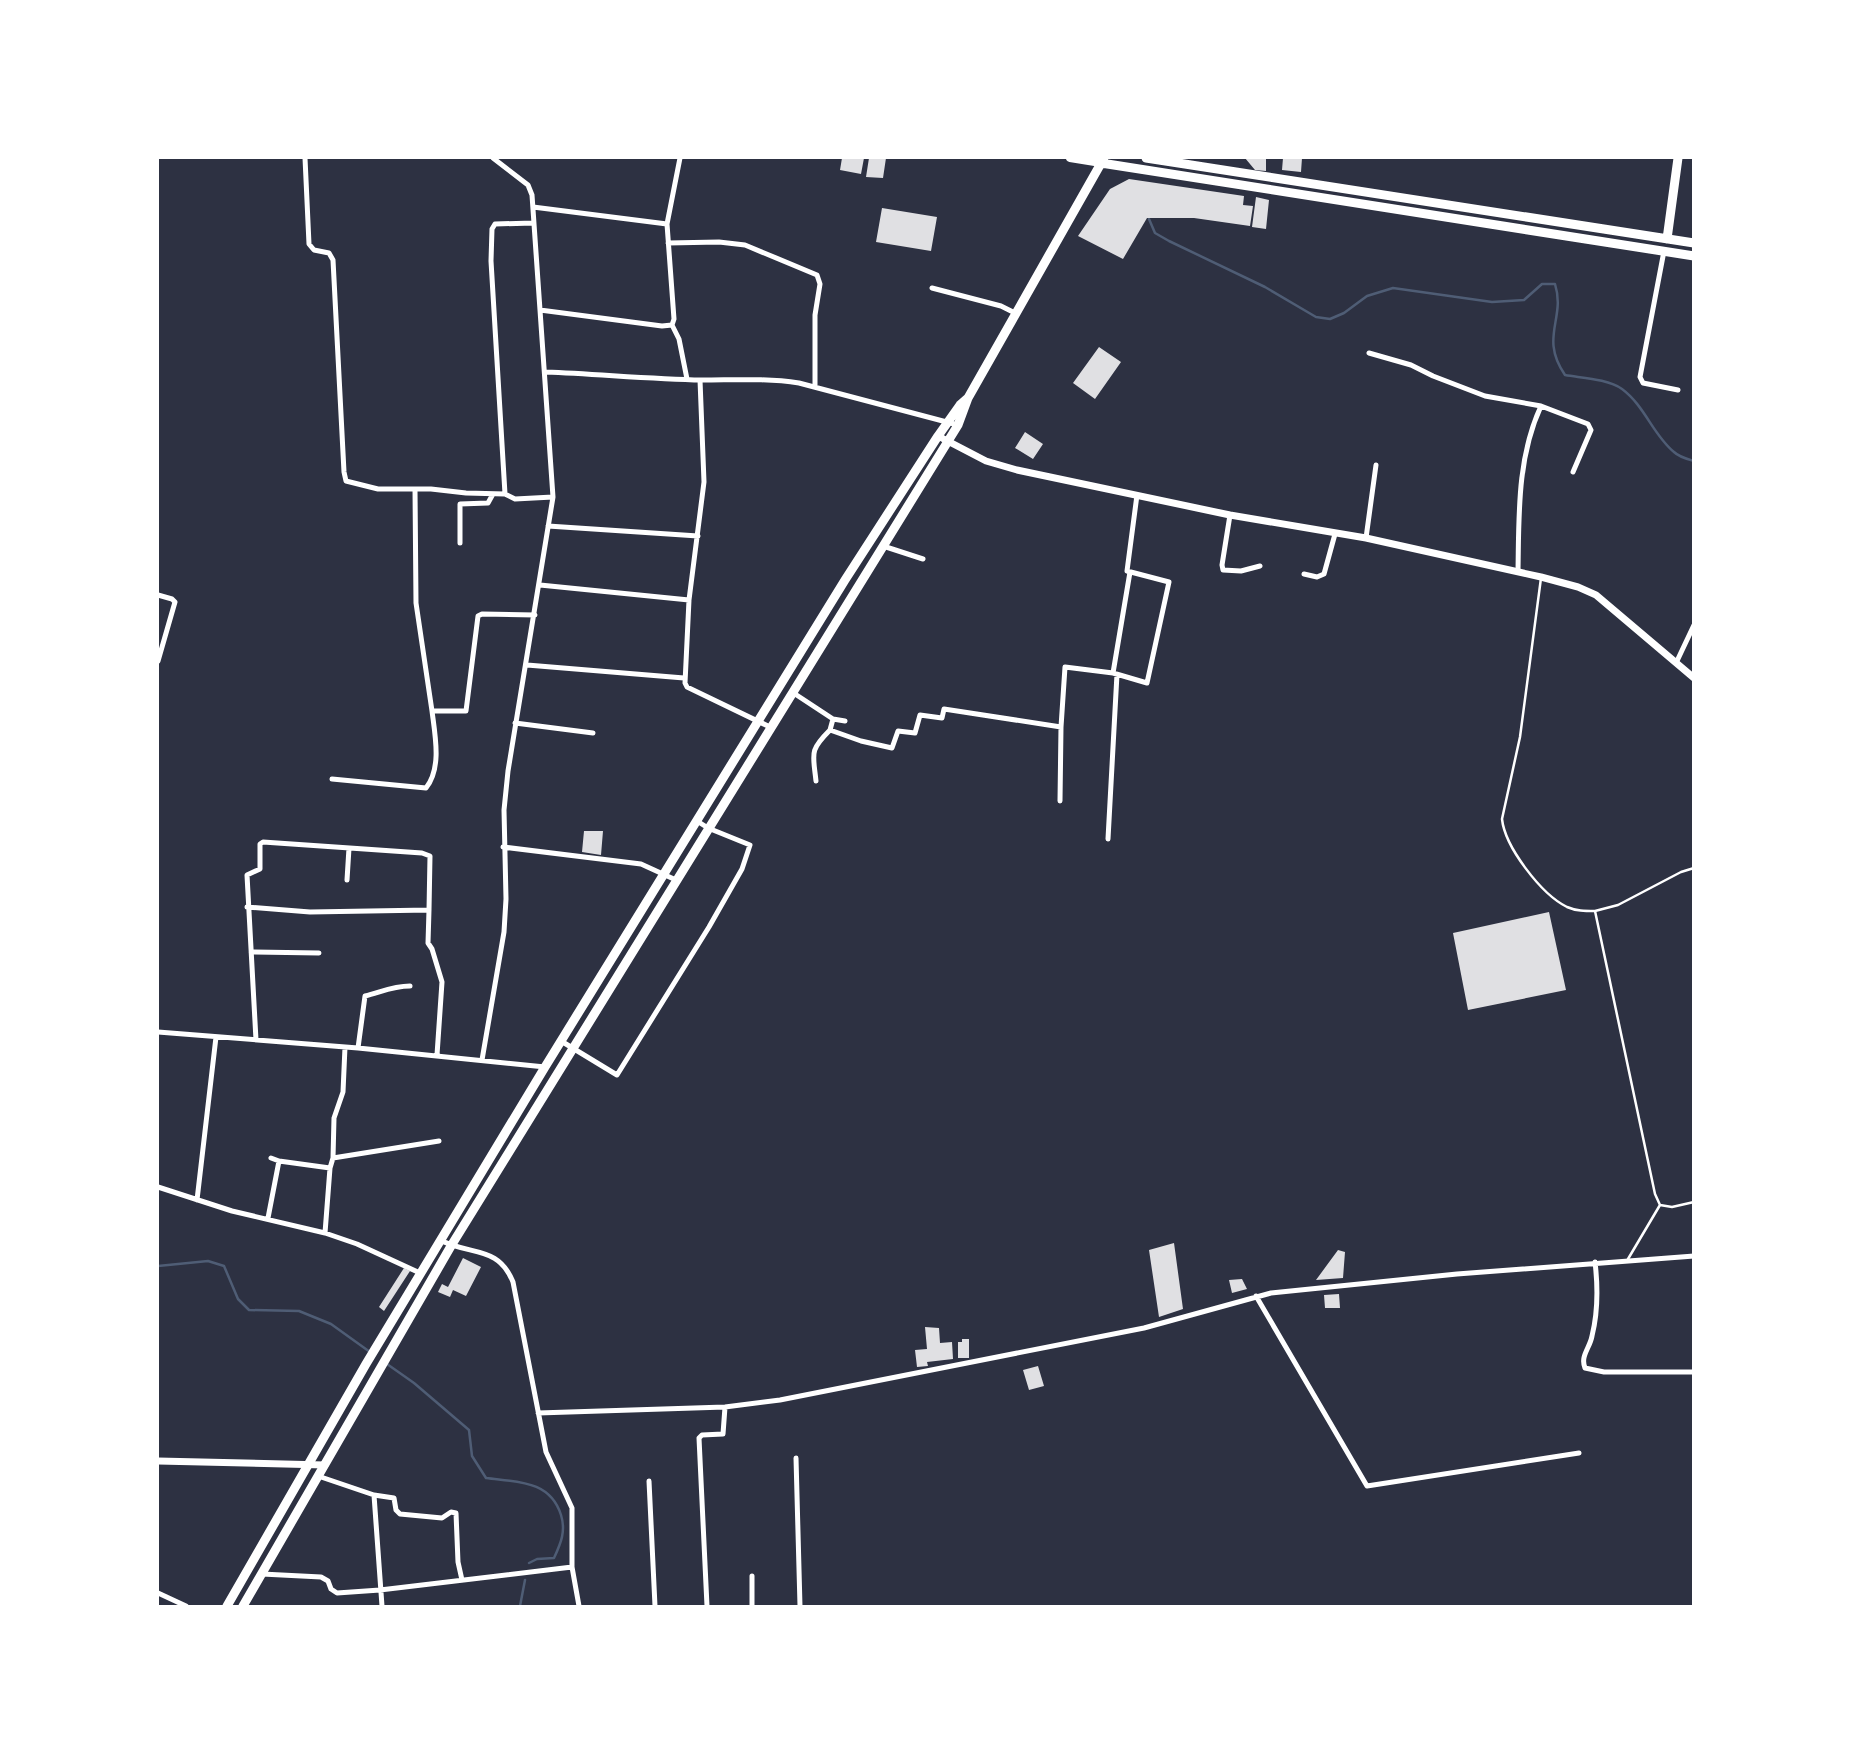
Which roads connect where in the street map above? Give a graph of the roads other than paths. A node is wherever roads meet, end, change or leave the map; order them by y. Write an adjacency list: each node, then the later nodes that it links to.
1 (305, 158): 35 (street)
2 (493, 158): 11 (street)
3 (680, 158): 13 (street)
4 (1070, 158): 8 (main road)
5 (1146, 158): 9 (main road)
6 (1225, 158): 9 (main road)
7 (1678, 158): 14 (main road)
8 (1102, 160): 10 (main road); 21 (main road)
9 (1225, 169): 10 (main road); 14 (main road)
10 (1224, 181): 17 (main road)
11 (533, 207): 12 (street); 13 (street)
12 (533, 223): 20 (street); 36 (street)
13 (667, 223): 15 (street)
14 (1667, 239): 16 (main road)
15 (668, 243): 22 (street); 27 (street)
16 (1693, 243)
17 (1664, 251): 18 (main road); 28 (street)
18 (1693, 256)
19 (932, 288): 21 (street)
20 (540, 310): 22 (street); 24 (street)
21 (1016, 314): 30 (main road)
22 (672, 325): 25 (street)
23 (1369, 353): 29 (street)
24 (545, 372): 25 (street); 39 (street)
25 (687, 379): 26 (street)
26 (700, 380): 27 (street); 43 (street)
27 (815, 387): 30 (street)
28 (1678, 390)
29 (1541, 406): 34 (street); 49 (street)
30 (953, 423): 31 (main road); 32 (main road)
31 (938, 436): 32 (street); 68 (main road)
32 (948, 441): 37 (street); 46 (main road)
33 (1376, 465): 44 (street)
34 (1573, 471)
35 (415, 493): 38 (street); 66 (street)
36 (505, 494): 38 (street); 39 (street)
37 (1137, 495): 40 (street); 50 (street)
38 (491, 497): 45 (street)
39 (552, 500): 41 (street)
40 (1230, 515): 42 (street); 48 (street)
41 (548, 526): 43 (street); 53 (street)
42 (1335, 534): 44 (street); 51 (street)
43 (698, 536): 55 (street)
44 (1366, 538): 49 (street)
45 (460, 543)
46 (883, 546): 47 (street); 65 (main road)
47 (923, 559)
48 (1260, 566)
49 (1518, 571): 52 (street)
50 (1130, 572): 62 (street); 62 (street)
51 (1304, 574)
52 (1541, 577): 59 (street); 89 (lane)
53 (540, 584): 55 (street); 56 (street)
54 (158, 595): 58 (street)
55 (689, 600): 63 (street)
56 (535, 615): 61 (street); 66 (street)
57 (1693, 625): 59 (street)
58 (160, 646): 60 (street)
59 (1677, 661): 64 (street)
60 (158, 662)
61 (527, 665): 63 (street); 70 (street)
62 (1115, 674): 72 (street); 80 (street)
63 (684, 678): 68 (street)
64 (1693, 678)
65 (792, 692): 67 (street); 71 (main road)
66 (432, 712): 75 (street)
67 (833, 719): 69 (street); 73 (street)
68 (759, 721): 71 (street); 78 (main road)
69 (845, 721)
70 (515, 723): 74 (street); 81 (street)
71 (770, 727): 79 (main road)
72 (1061, 727): 73 (street); 77 (street)
73 (830, 730): 76 (street)
74 (593, 733)
75 (332, 779)
76 (816, 781)
77 (1060, 801)
78 (699, 818): 79 (street); 84 (main road)
79 (710, 825): 86 (main road); 98 (street)
80 (1108, 839)
81 (503, 847): 84 (street); 101 (street)
82 (349, 848): 85 (street); 87 (street); 88 (street)
83 (1693, 868): 89 (lane)
84 (664, 874): 86 (street); 96 (main road)
85 (347, 880)
86 (676, 880): 98 (main road)
87 (247, 907): 88 (street); 90 (street)
88 (429, 910): 100 (street)
89 (1595, 912): 111 (lane)
90 (251, 952): 91 (street); 95 (street)
91 (319, 953)
92 (410, 986): 99 (street)
93 (158, 1032): 94 (street)
94 (216, 1037): 95 (street); 109 (street)
95 (256, 1040): 97 (street)
96 (561, 1041): 98 (street); 102 (main road)
97 (345, 1047): 99 (street); 105 (street)
98 (572, 1047): 115 (main road)
99 (359, 1048): 100 (street)
100 (437, 1055): 101 (street)
101 (482, 1060): 102 (street)
102 (545, 1067): 114 (main road)
103 (439, 1141): 105 (street)
104 (271, 1158): 106 (street)
105 (333, 1158): 107 (street)
106 (279, 1161): 107 (street); 112 (street)
107 (330, 1168): 113 (street)
108 (158, 1187): 109 (street)
109 (197, 1200): 112 (street)
110 (1693, 1202): 111 (lane)
111 (1660, 1205): 117 (lane)
112 (268, 1218): 113 (street)
113 (325, 1233): 119 (street)
114 (440, 1240): 115 (street); 119 (main road)
115 (451, 1246): 123 (street); 128 (main road)
116 (1693, 1256): 117 (street)
117 (1628, 1260): 118 (street)
118 (1595, 1262): 120 (street); 121 (street)
119 (420, 1273): 127 (main road)
120 (1256, 1296): 122 (street); 124 (street)
121 (1693, 1372)
122 (725, 1407): 123 (street); 144 (street)
123 (538, 1413): 132 (street)
124 (1579, 1453)
125 (796, 1458): 146 (street)
126 (158, 1461): 127 (street)
127 (309, 1464): 128 (street); 139 (main road)
128 (325, 1465): 129 (main road)
129 (318, 1476): 131 (street); 133 (main road)
130 (649, 1480): 143 (street)
131 (374, 1494): 135 (street); 136 (street)
132 (572, 1567): 135 (street); 142 (street)
133 (262, 1574): 136 (street); 140 (main road)
134 (752, 1576): 145 (street)
135 (461, 1580): 136 (street)
136 (380, 1590): 141 (street)
137 (158, 1593): 138 (street)
138 (186, 1606)
139 (227, 1606)
140 (243, 1606)
141 (382, 1606)
142 (579, 1606)
143 (655, 1606)
144 (707, 1606)
145 (752, 1606)
146 (800, 1606)

